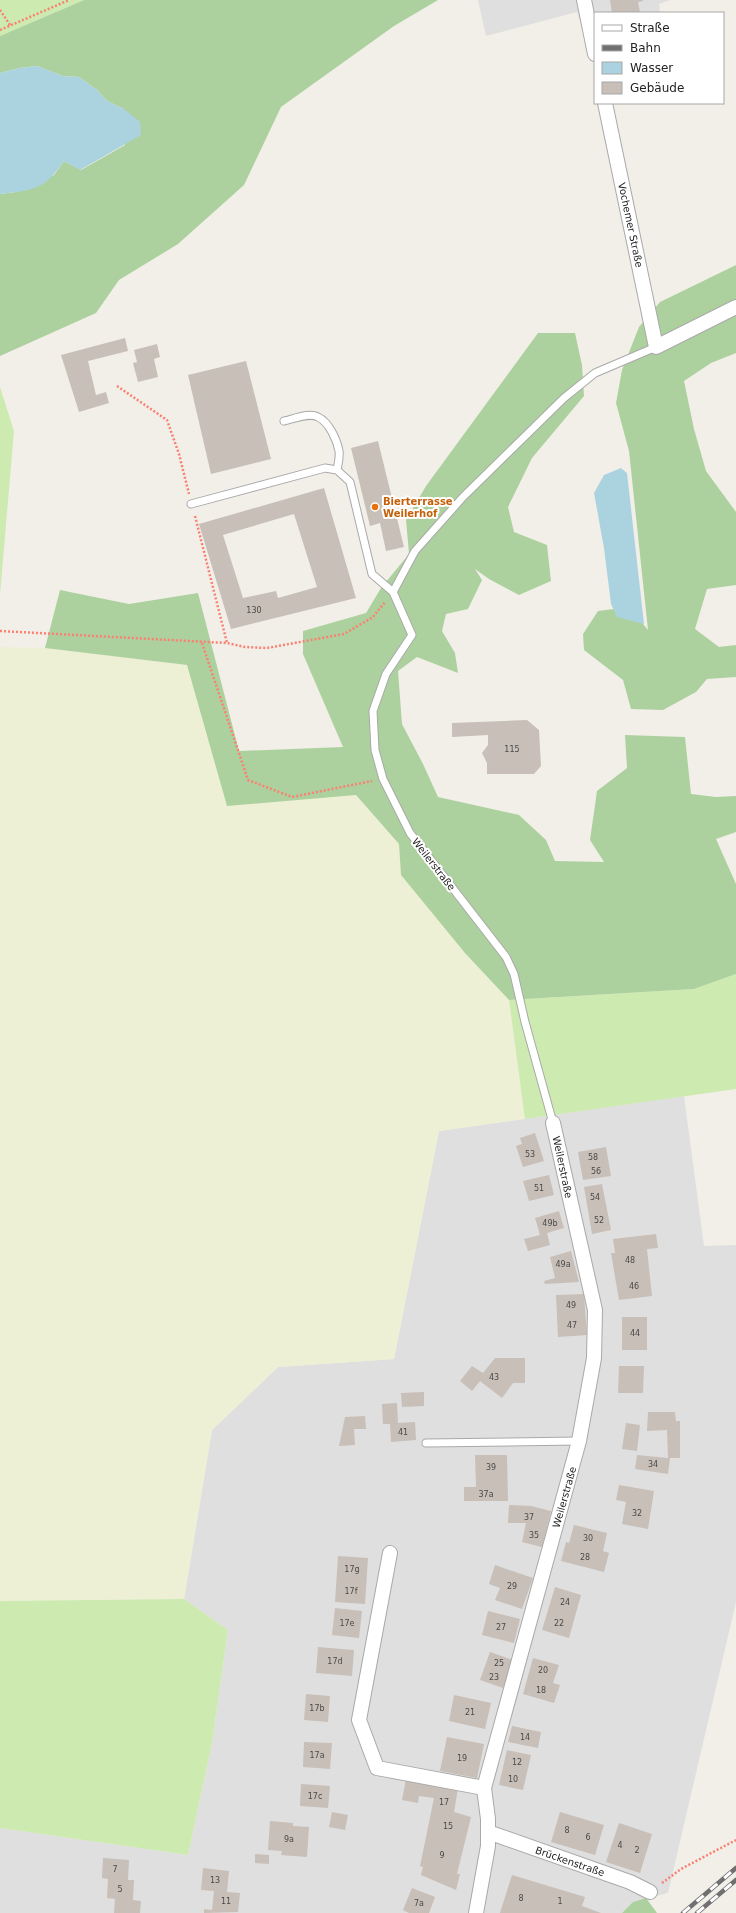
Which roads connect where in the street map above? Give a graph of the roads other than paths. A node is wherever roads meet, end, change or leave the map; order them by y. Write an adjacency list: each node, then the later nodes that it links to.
1 (584, 0): 2 (street)
2 (594, 49)
3 (605, 104): 5 (street, Vochemer Straße)
4 (736, 307): 5 (street)
5 (656, 347): 9 (lane)
6 (284, 421): 7 (lane)
7 (337, 470): 8 (lane); 9 (lane)
8 (192, 504)
9 (393, 592): 10 (lane, Weilerstraße)
10 (553, 1123): 11 (street, Weilerstraße)
11 (579, 1441): 12 (lane); 14 (street, Weilerstraße)
12 (426, 1443)
13 (390, 1553): 14 (street)
14 (484, 1788): 15 (street, Weilerstraße)
15 (488, 1832): 16 (street, Brückenstraße); 17 (street, Weilerstraße)
16 (650, 1892)
17 (476, 1913)

